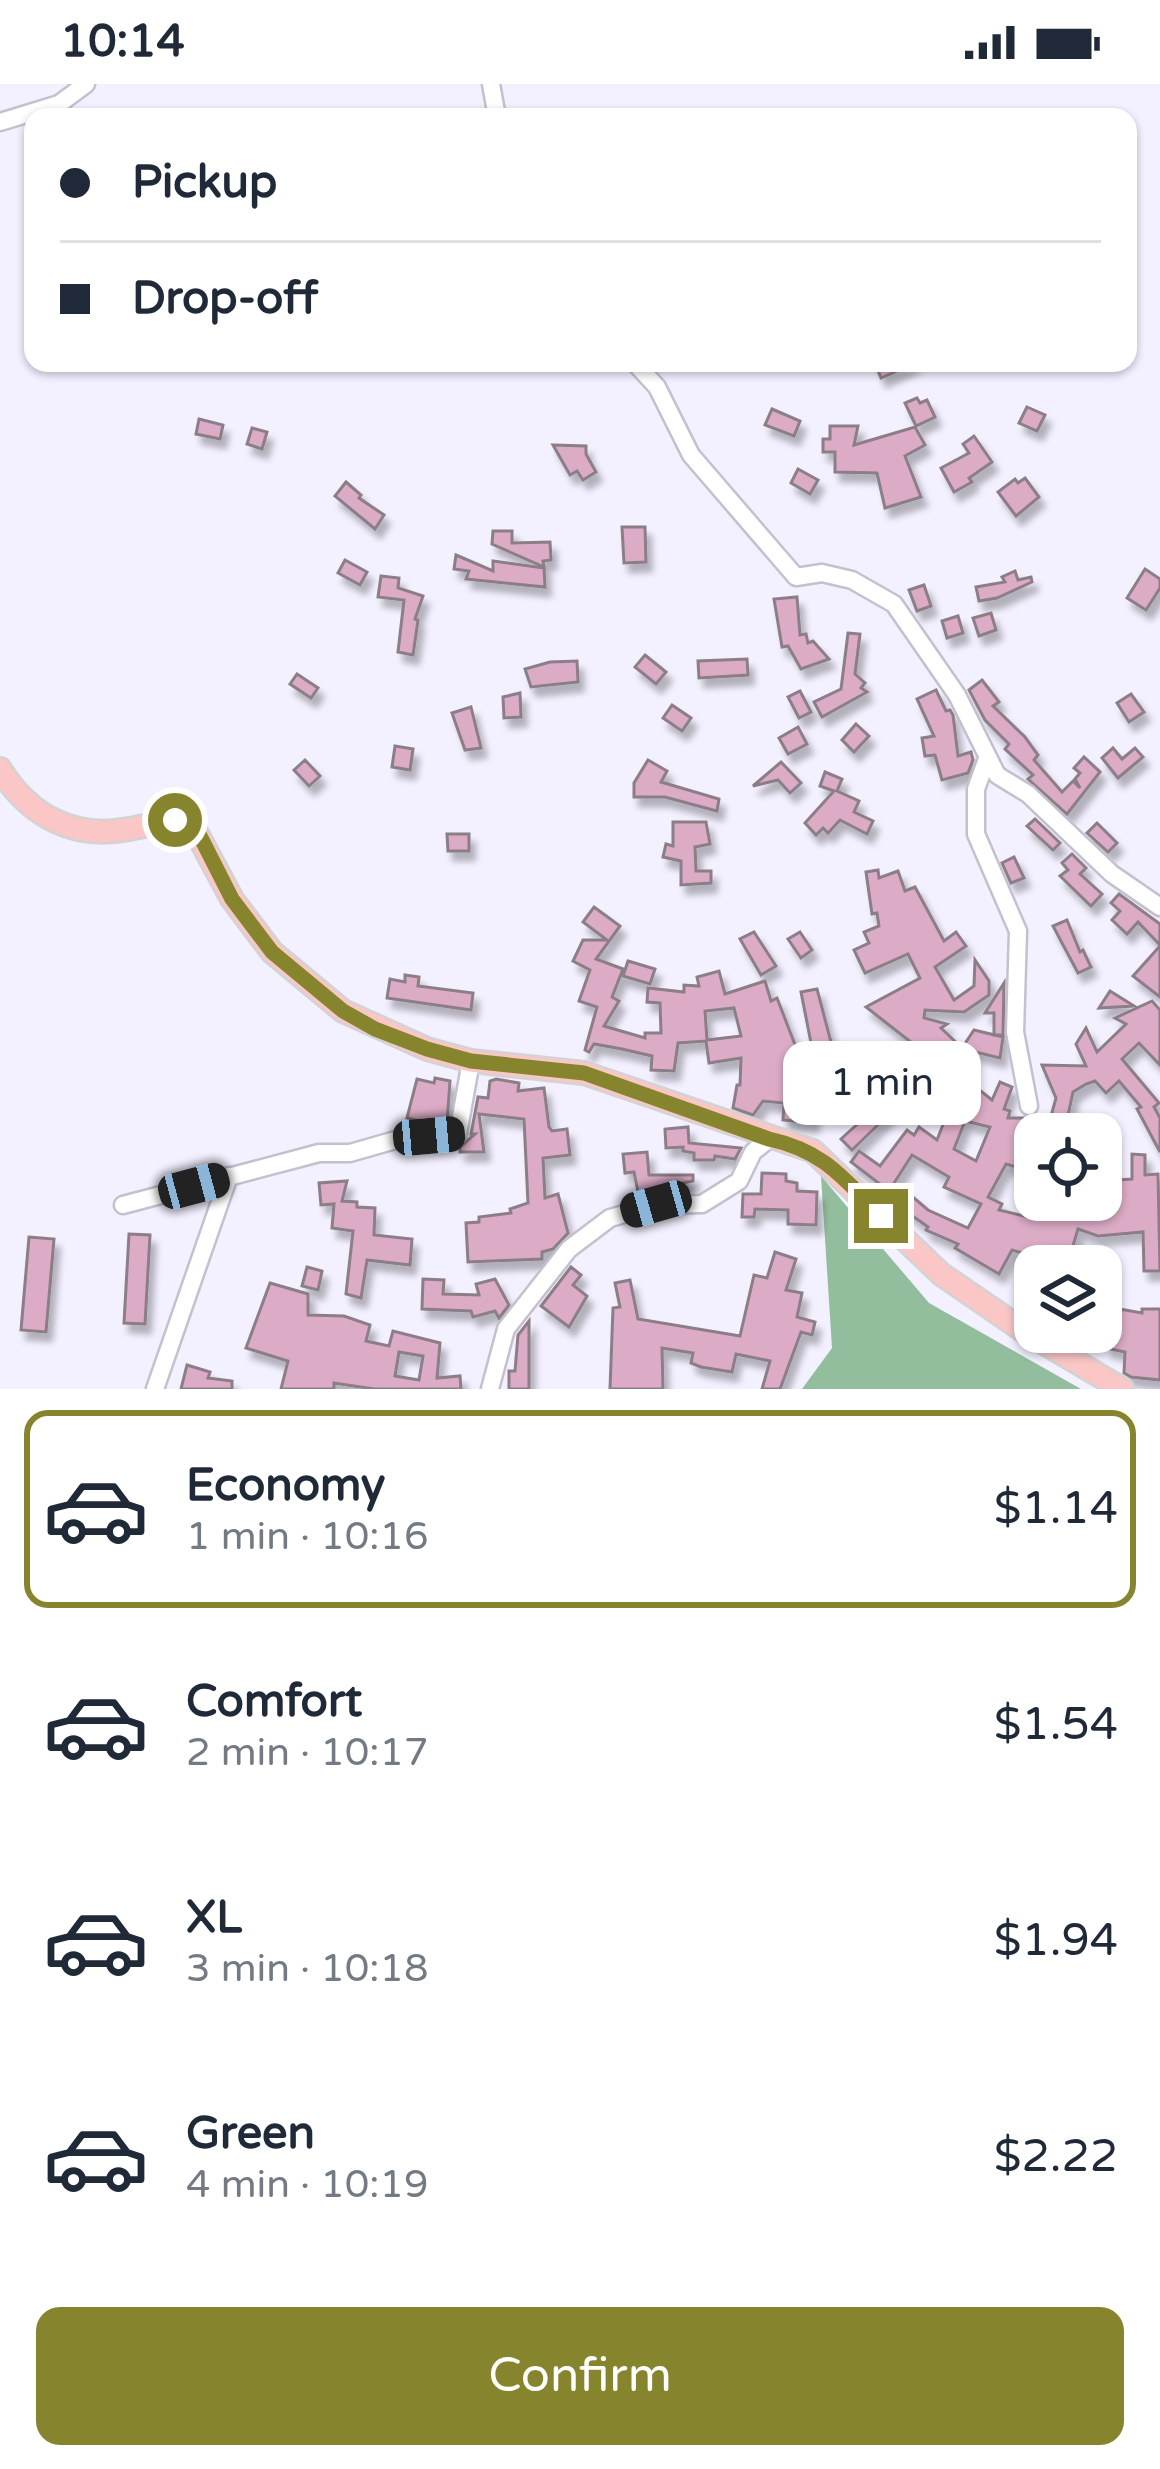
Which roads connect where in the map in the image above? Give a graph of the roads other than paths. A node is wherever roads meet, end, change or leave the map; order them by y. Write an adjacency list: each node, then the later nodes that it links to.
1 (86, 84): 2 (street)
2 (46, 108)
3 (643, 372): 4 (street)
4 (987, 759): 6 (street); 8 (street)
5 (0, 769): 7 (main road)
6 (1160, 907)
7 (471, 1061): 9 (main road); 10 (street)
8 (1029, 1106)
9 (769, 1139): 13 (street); 14 (main road)
10 (229, 1176): 11 (street); 12 (street)
11 (122, 1204)
12 (154, 1389)
13 (490, 1389)
14 (1122, 1389)

